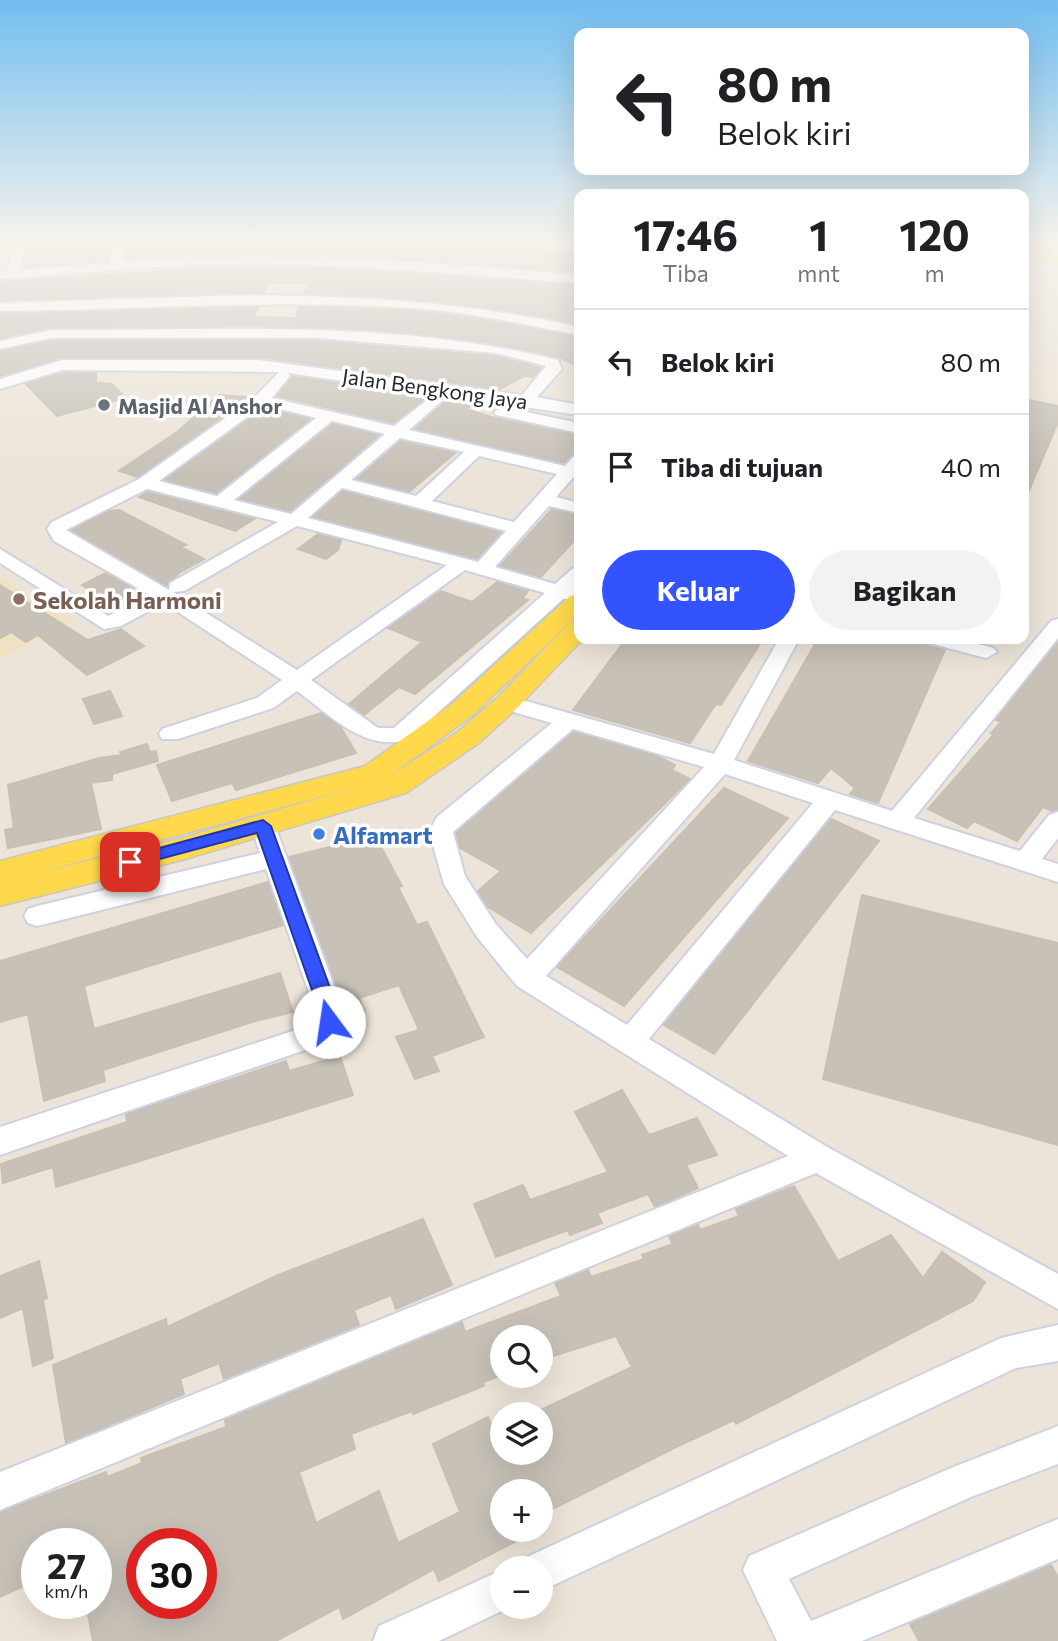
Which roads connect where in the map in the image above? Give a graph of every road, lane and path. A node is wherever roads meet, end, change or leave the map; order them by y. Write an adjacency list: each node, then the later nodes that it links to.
1 (43, 320): 6 (street)
2 (302, 320): 6 (street)
3 (337, 320): 14 (street)
4 (516, 320): 5 (street)
5 (574, 330)
6 (51, 334): 7 (street); 8 (street)
7 (0, 345)
8 (62, 365): 9 (street, Jalan Bengkong Jaya); 11 (street, Jalan Bengkong Jaya)
9 (324, 372): 12 (street); 14 (street, Jalan Bengkong Jaya)
10 (282, 376): 13 (street)
11 (0, 384)
12 (436, 398): 17 (street); 18 (street)
13 (261, 400): 16 (street); 22 (street)
14 (526, 400): 15 (street, Jalan Bengkong Jaya)
15 (574, 409)
16 (330, 415): 18 (street); 24 (street)
17 (574, 427)
18 (396, 431): 19 (street); 21 (street)
19 (476, 450): 20 (street); 25 (street)
20 (574, 467): 23 (street)
21 (338, 482): 25 (street); 27 (street)
22 (145, 483): 24 (street); 32 (street)
23 (547, 500): 26 (street); 28 (street)
24 (220, 502): 27 (street)
25 (420, 502): 28 (street)
26 (574, 507)
27 (296, 519): 30 (street); 32 (street)
28 (521, 529): 31 (street)
29 (0, 555): 32 (street)
30 (461, 564): 31 (street); 39 (street)
31 (482, 569): 33 (street)
32 (171, 591): 39 (street)
33 (573, 597): 41 (main road)
34 (1058, 625): 47 (street)
35 (574, 633): 40 (main road)
36 (786, 644): 44 (street)
37 (955, 644): 38 (street)
38 (986, 652)
39 (298, 679): 41 (street); 43 (street)
40 (507, 703): 42 (street); 48 (main road)
41 (451, 705): 52 (main road)
42 (569, 721): 44 (street); 57 (street)
43 (170, 734)
44 (720, 764): 45 (street); 57 (street)
45 (829, 800): 47 (street); 58 (street)
46 (1058, 821): 51 (street)
47 (896, 823): 51 (street)
48 (263, 826): 49 (main road); 50 (street)
49 (182, 849): 54 (street); 55 (main road)
50 (275, 858): 54 (street); 59 (street)
51 (1025, 863): 53 (street)
52 (0, 872)
53 (1058, 873)
54 (188, 878): 56 (street)
55 (0, 894)
56 (37, 916)
57 (527, 978): 58 (street)
58 (629, 1043): 60 (street)
59 (0, 1140)
60 (818, 1158): 61 (street); 64 (street)
61 (1058, 1292)
62 (1058, 1343): 66 (street)
63 (1058, 1445): 69 (street)
64 (0, 1491)
65 (1058, 1539): 70 (street)
66 (553, 1566)
67 (490, 1596): 68 (street)
68 (394, 1641)
69 (799, 1641)
70 (812, 1641)

